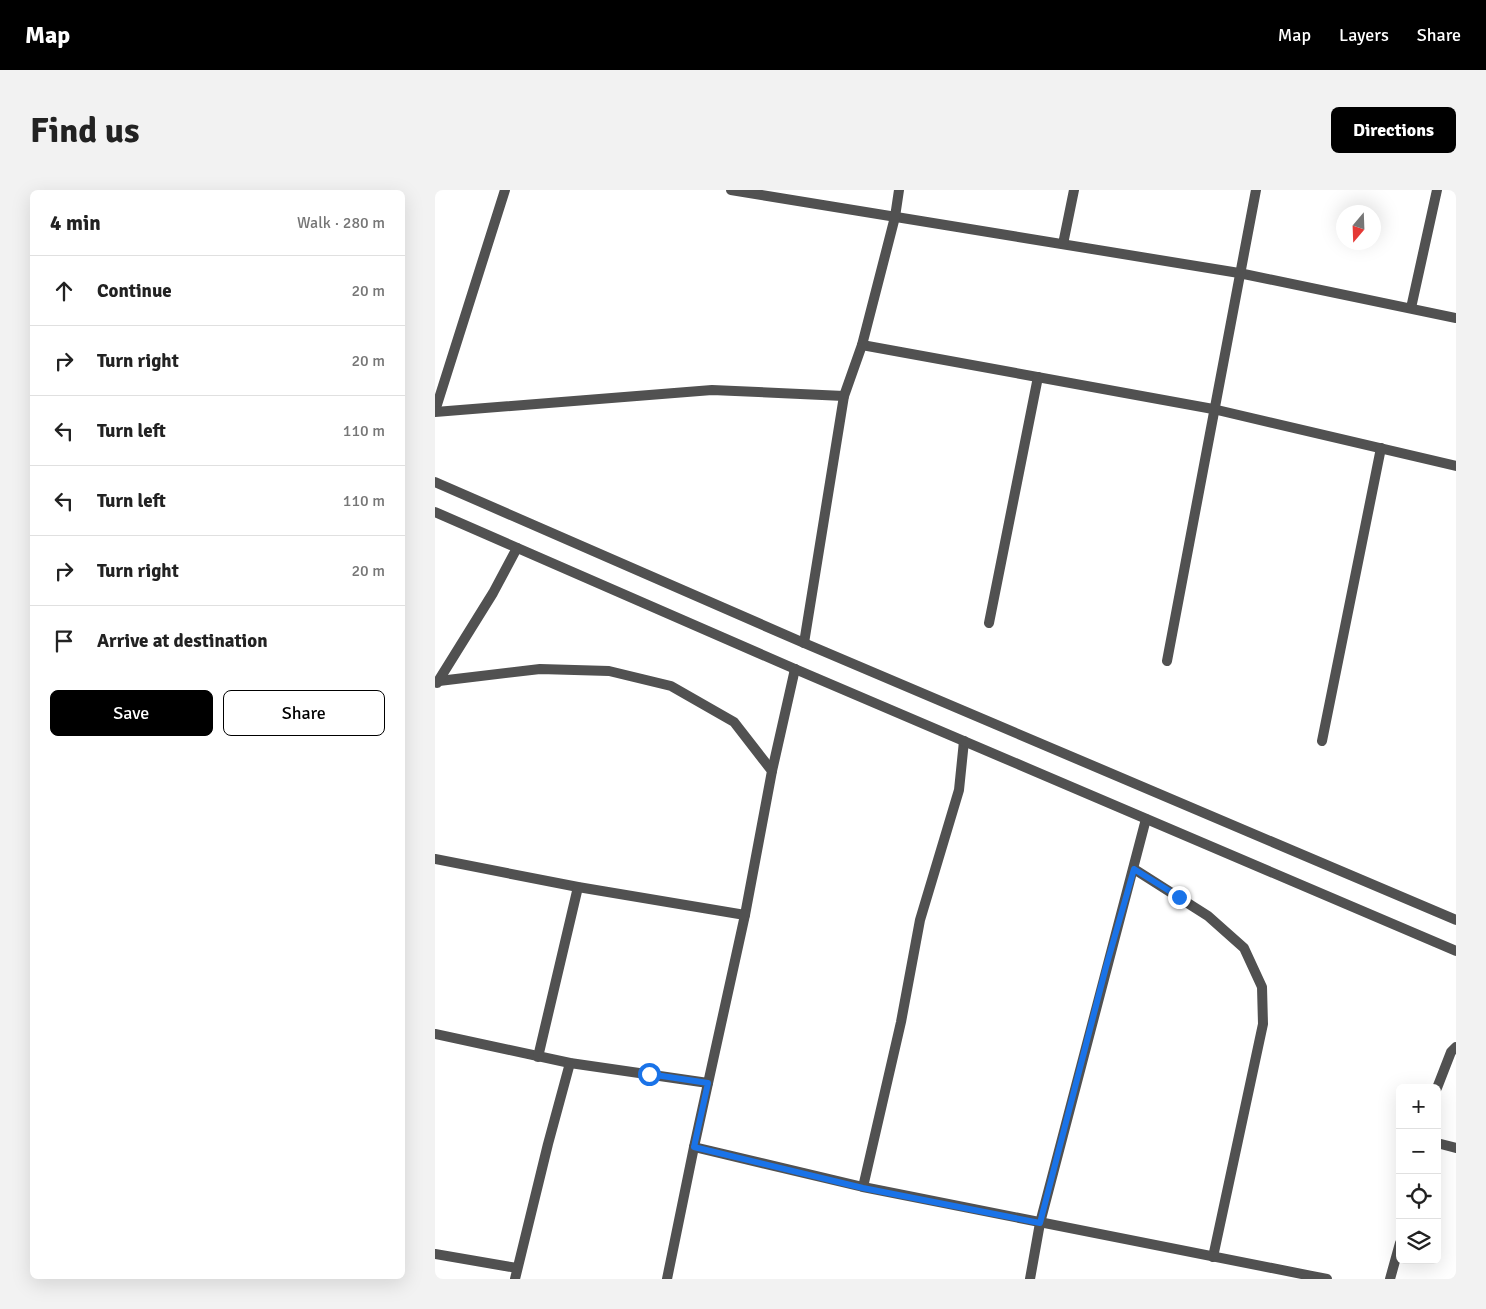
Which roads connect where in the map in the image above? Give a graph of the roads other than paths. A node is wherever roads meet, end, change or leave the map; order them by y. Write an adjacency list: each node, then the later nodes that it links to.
1 (505, 190): 16 (street)
2 (731, 190): 7 (street)
3 (899, 190): 7 (street)
4 (1075, 190): 8 (street)
5 (1256, 190): 9 (street)
6 (1437, 190): 10 (street)
7 (895, 217): 8 (street); 12 (street)
8 (1063, 244): 9 (street)
9 (1239, 273): 10 (street); 15 (street)
10 (1411, 308): 11 (street)
11 (1456, 318)
12 (862, 345): 13 (street); 14 (street)
13 (1038, 377): 15 (street); 22 (street)
14 (844, 396): 16 (street); 23 (street)
15 (1213, 409): 17 (street); 24 (street)
16 (435, 411)
17 (1381, 448): 18 (street); 28 (street)
18 (1456, 466)
19 (435, 482): 23 (street)
20 (435, 512): 21 (street)
21 (517, 548): 25 (street); 26 (street)
22 (989, 623)
23 (804, 643): 35 (street)
24 (1167, 661)
25 (795, 670): 27 (street); 29 (street)
26 (437, 683): 29 (street)
27 (964, 740): 30 (street); 46 (street)
28 (1322, 741)
29 (772, 771): 34 (street)
30 (1146, 819): 32 (street); 36 (street)
31 (435, 860): 33 (street)
32 (1134, 869): 47 (street); 49 (street)
33 (578, 887): 34 (street); 39 (street)
34 (745, 915): 41 (street)
35 (1456, 920)
36 (1456, 951)
37 (435, 1034): 39 (street)
38 (1456, 1047): 42 (street)
39 (538, 1057): 40 (street)
40 (570, 1063): 41 (street); 51 (street)
41 (708, 1083): 44 (street)
42 (1439, 1084)
43 (1441, 1144): 45 (street)
44 (694, 1147): 46 (street); 52 (street)
45 (1456, 1148)
46 (863, 1188): 47 (street)
47 (1040, 1223): 49 (street); 53 (street)
48 (435, 1254): 51 (street)
49 (1213, 1257): 54 (street)
50 (1396, 1257): 55 (street)
51 (516, 1274)
52 (667, 1279)
53 (1030, 1279)
54 (1327, 1279)
55 (1390, 1279)

